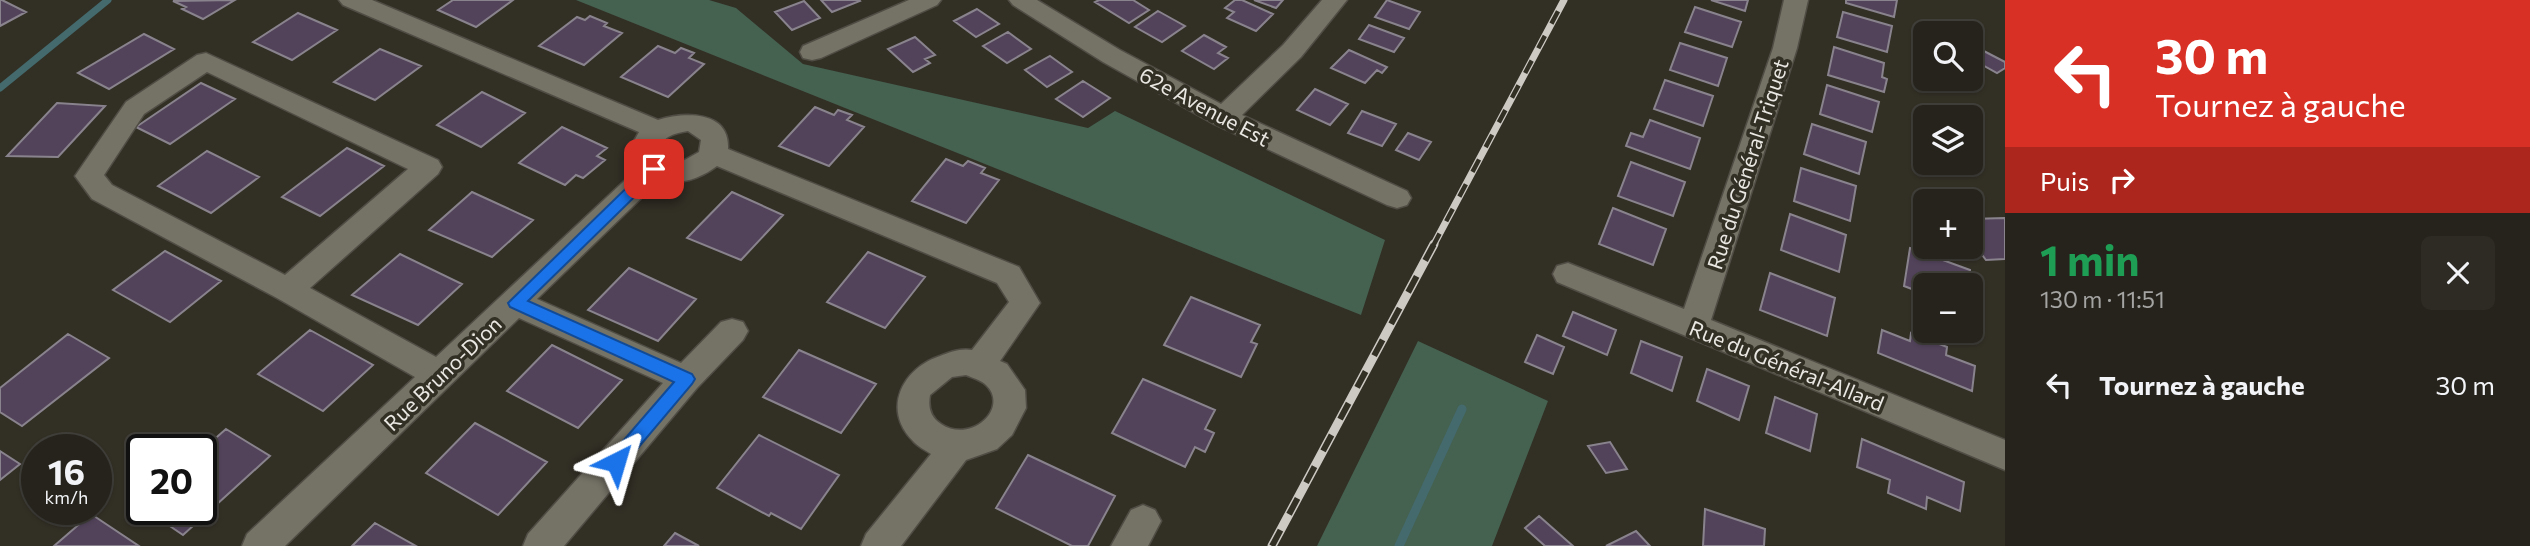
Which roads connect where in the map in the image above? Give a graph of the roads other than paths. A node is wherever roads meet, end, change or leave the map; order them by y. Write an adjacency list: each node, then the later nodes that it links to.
1 (351, 0): 8 (street)
2 (929, 0): 6 (street)
3 (1021, 0): 7 (street, 62e Avenue Est)
4 (1335, 0): 7 (street)
5 (1796, 0): 15 (street, Rue du Général-Triquet)
6 (812, 52)
7 (1223, 117): 11 (street, 62e Avenue Est)
8 (658, 130): 9 (street); 10 (street)
9 (714, 154): 10 (street); 17 (street)
10 (654, 169): 14 (street, Rue Bruno-Dion)
11 (1397, 198)
12 (1568, 274): 15 (street, Rue du Général-Allard)
13 (288, 290): 13 (street); 18 (street)
14 (516, 303): 18 (street, Rue Bruno-Dion); 19 (street)
15 (1693, 327): 21 (street, Rue du Général-Allard)
16 (732, 331): 19 (street)
17 (979, 365): 20 (street); 20 (street)
18 (440, 375): 22 (street, Rue Bruno-Dion)
19 (686, 379): 23 (street)
20 (958, 445): 24 (street)
21 (2005, 455)
22 (260, 546)
23 (541, 546)
24 (879, 546)

